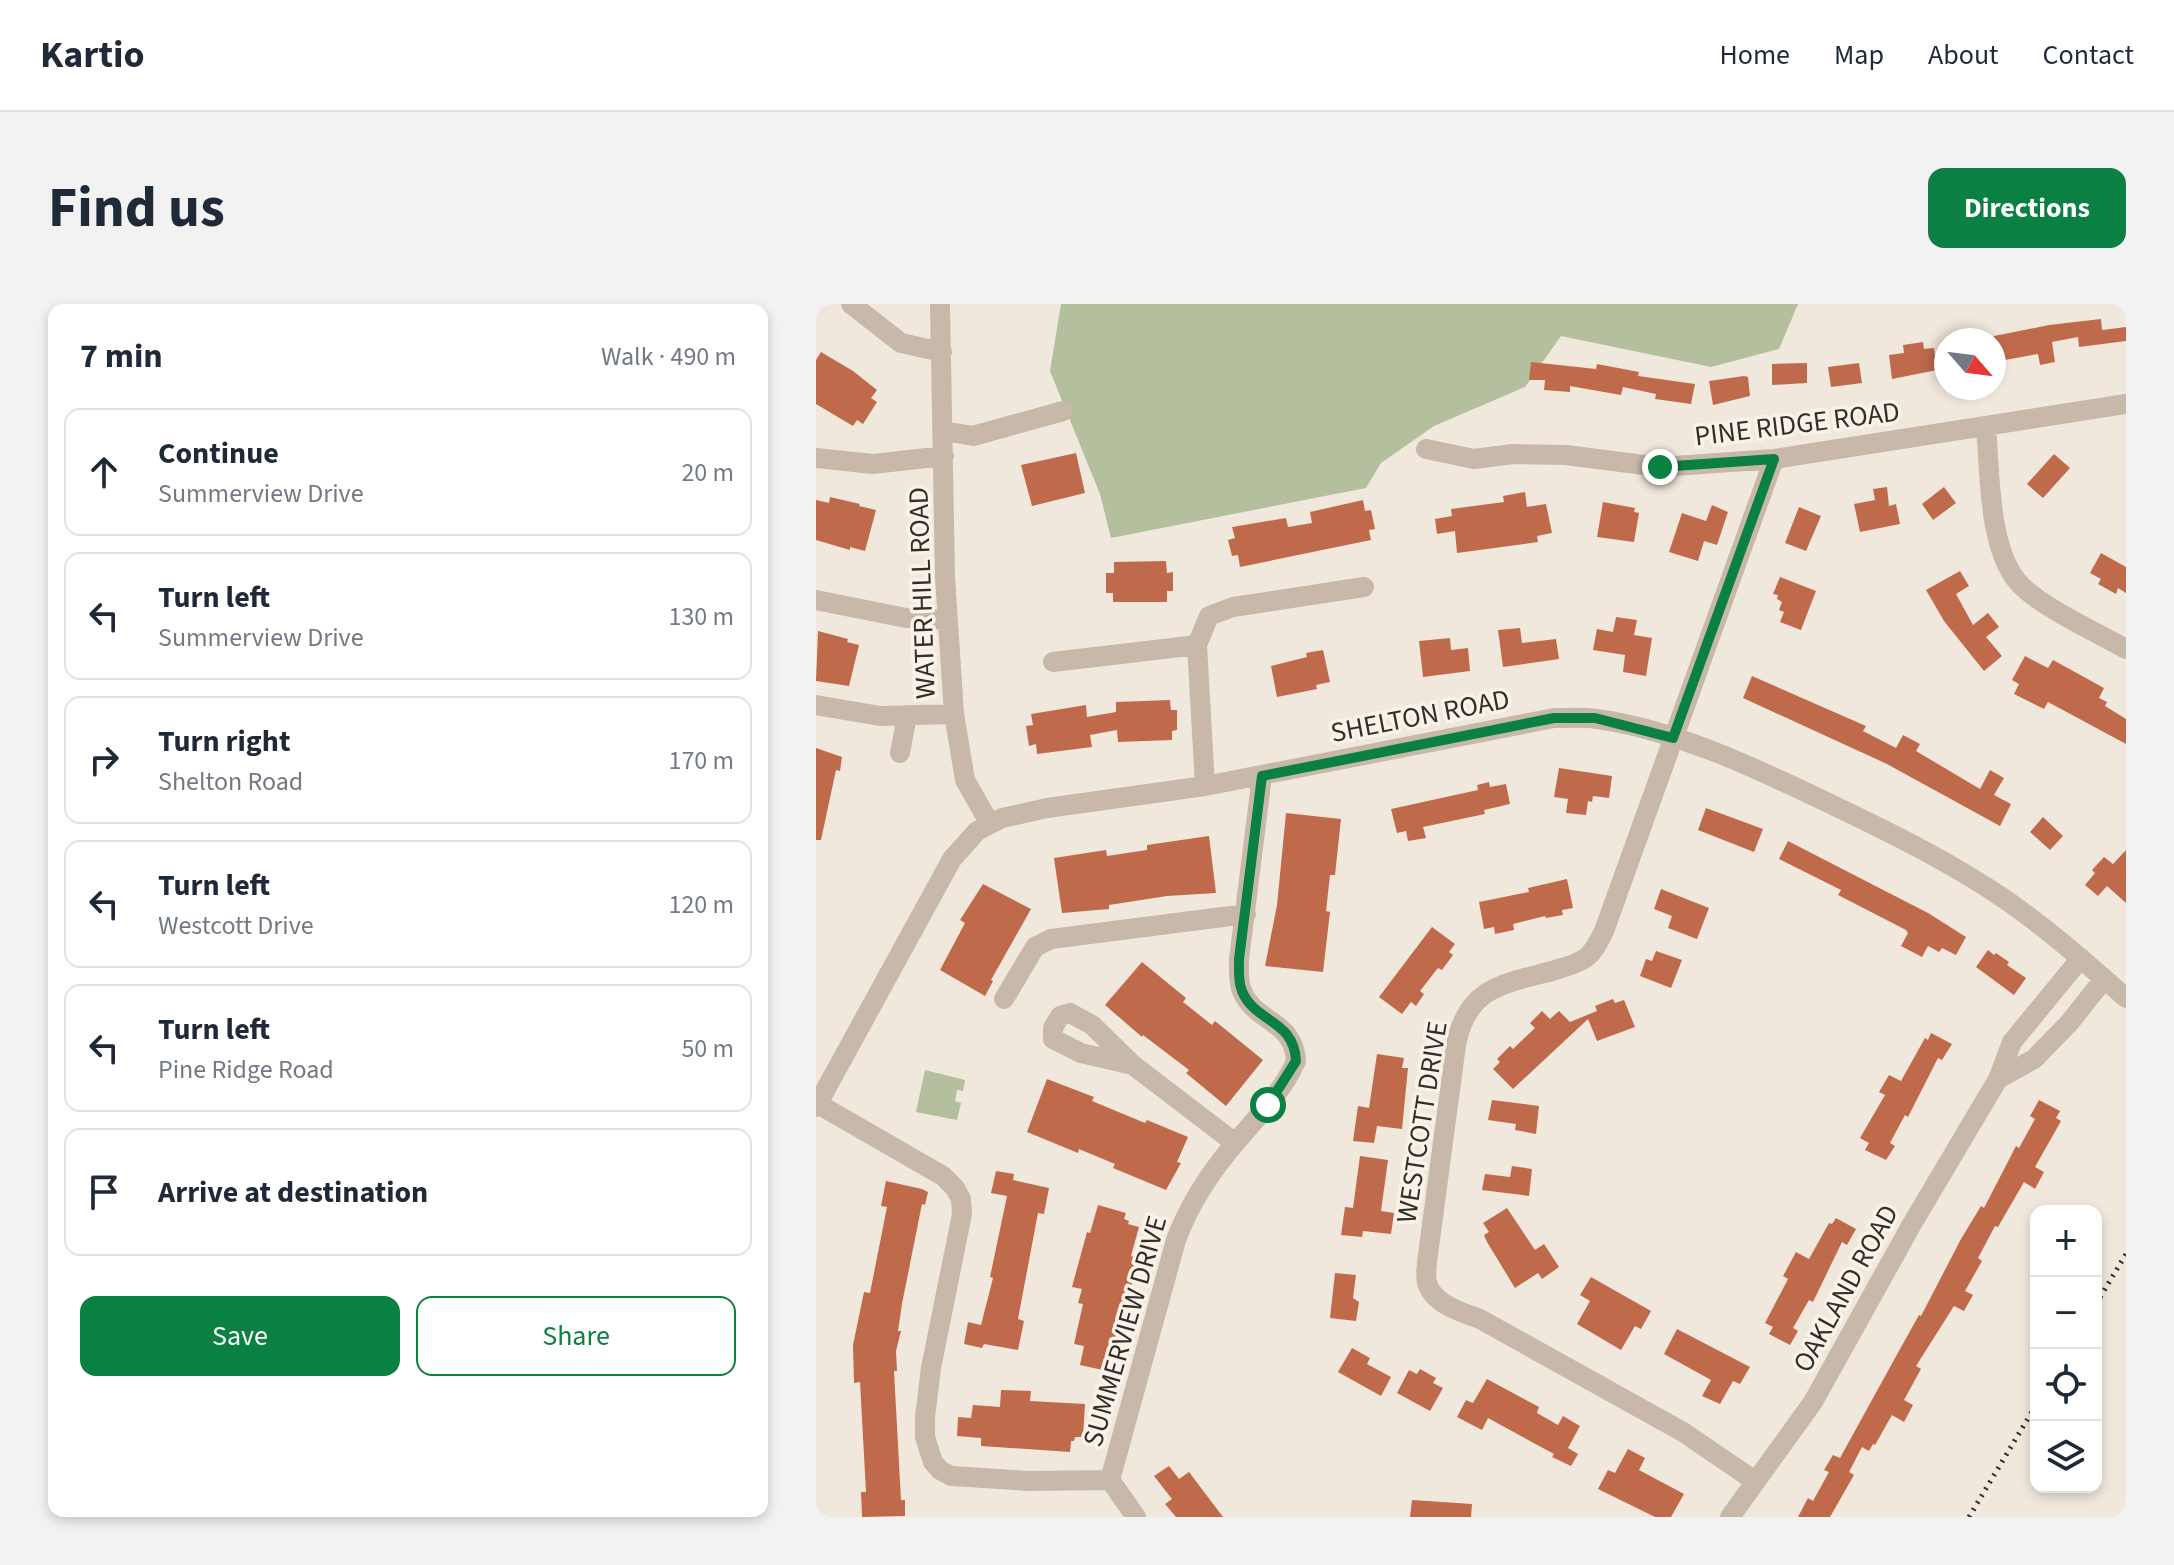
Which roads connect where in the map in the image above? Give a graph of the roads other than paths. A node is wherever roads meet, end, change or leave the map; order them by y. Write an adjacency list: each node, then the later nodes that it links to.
1 (851, 304): 3 (street)
2 (940, 304): 3 (street, WATER HILL ROAD)
3 (942, 352): 7 (street, WATER HILL ROAD)
4 (2126, 404): 6 (street, PINE RIDGE ROAD)
5 (1063, 411): 7 (street)
6 (1986, 426): 11 (street, PINE RIDGE ROAD); 16 (street)
7 (944, 431): 9 (street, WATER HILL ROAD)
8 (1426, 449): 11 (street, PINE RIDGE ROAD)
9 (944, 456): 10 (street); 14 (street, WATER HILL ROAD)
10 (816, 458)
11 (1774, 459): 21 (street, WESTCOTT DRIVE)
12 (1364, 587): 15 (street)
13 (816, 600): 14 (street)
14 (948, 620): 19 (street, WATER HILL ROAD)
15 (1197, 645): 17 (street); 24 (street)
16 (2126, 649)
17 (1053, 662)
18 (816, 705): 20 (street)
19 (954, 714): 20 (street); 25 (street, WATER HILL ROAD)
20 (907, 716): 22 (street)
21 (1673, 738): 23 (street, SHELTON ROAD); 27 (street, SHELTON ROAD); 36 (street, WESTCOTT DRIVE)
22 (900, 753)
23 (1262, 776): 24 (street, SHELTON ROAD); 26 (street, SUMMERVIEW DRIVE)
24 (1205, 786): 25 (street, SHELTON ROAD)
25 (990, 824): 33 (street, SHELTON ROAD)
26 (1246, 914): 30 (street); 34 (street, SUMMERVIEW DRIVE)
27 (2081, 958): 28 (street, SHELTON ROAD); 32 (street, OAKLAND ROAD)
28 (2104, 979): 29 (street, SHELTON ROAD); 32 (street)
29 (2126, 998)
30 (1004, 999)
31 (1133, 1065): 34 (street)
32 (1998, 1079): 36 (street, OAKLAND ROAD)
33 (817, 1106): 35 (street, SUMMERVIEW DRIVE)
34 (1235, 1143): 35 (street, SUMMERVIEW DRIVE)
35 (1110, 1480): 37 (street)
36 (1755, 1481): 38 (street, OAKLAND ROAD)
37 (1136, 1517)
38 (1730, 1517)

